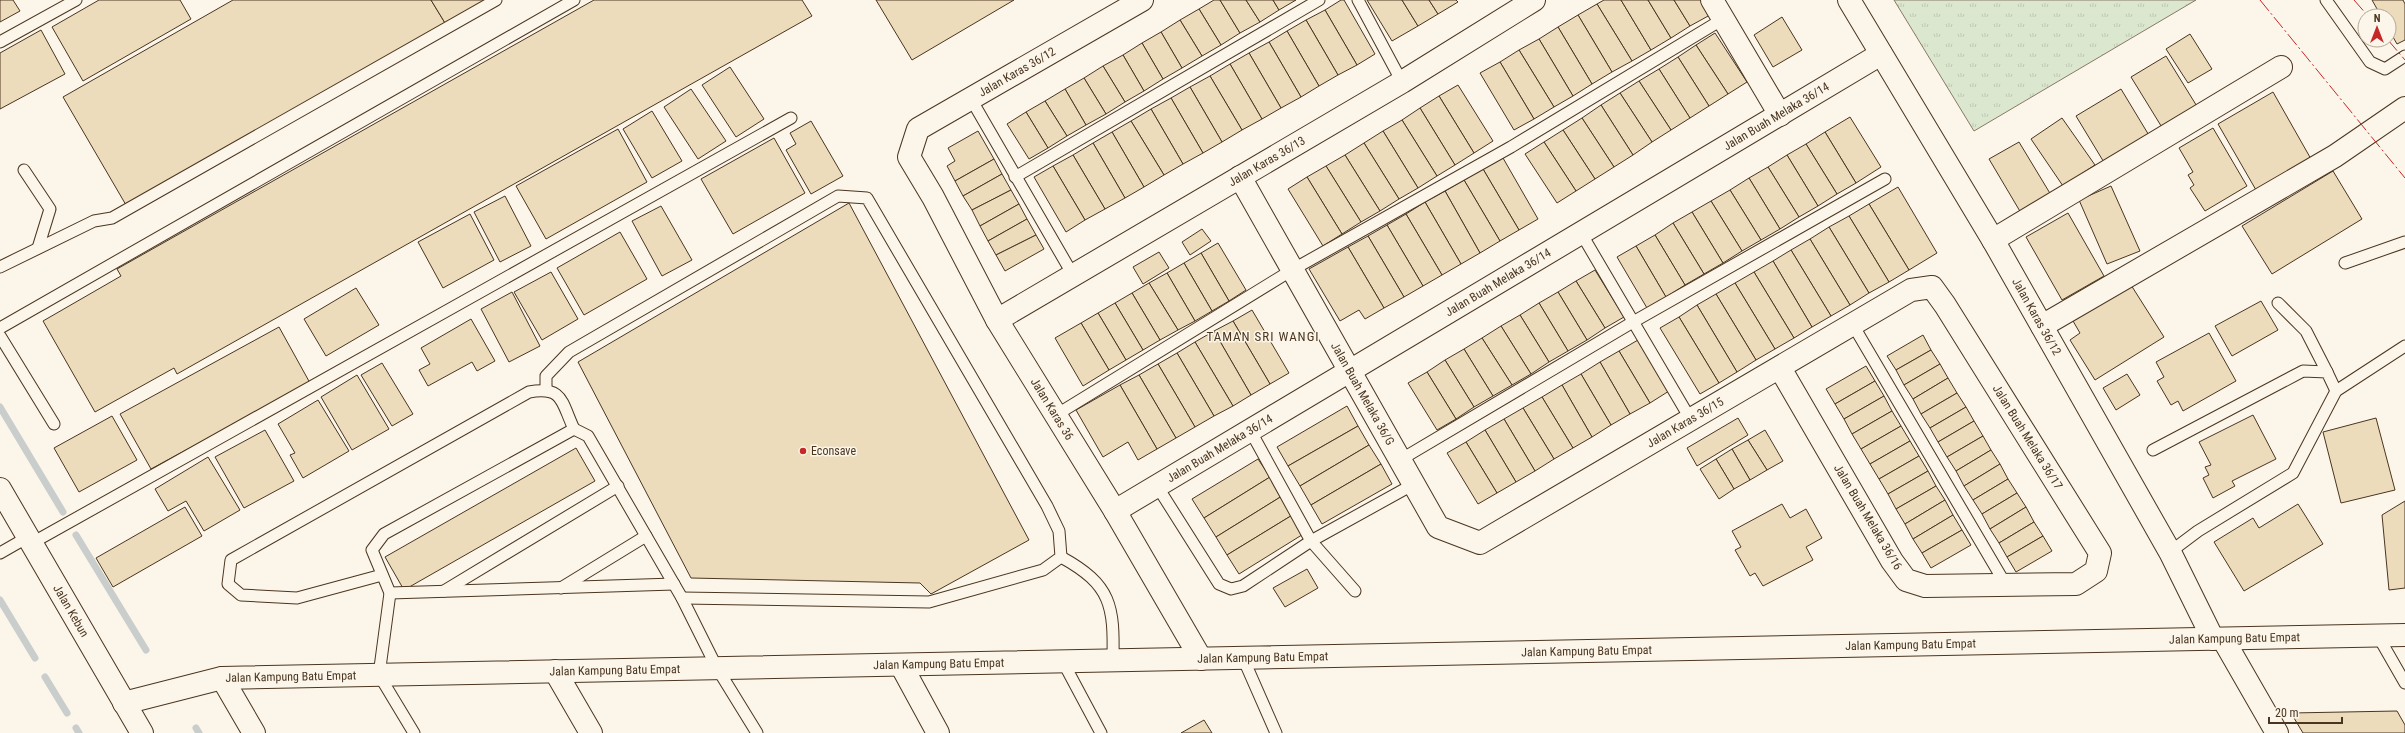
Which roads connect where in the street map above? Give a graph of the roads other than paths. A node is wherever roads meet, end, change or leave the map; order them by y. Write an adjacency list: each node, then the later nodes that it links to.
1 (76, 0): 12 (lane)
2 (496, 0): 29 (lane)
3 (574, 0): 40 (lane)
4 (1142, 0): 17 (street, Jalan Karas 36/12)
5 (1319, 0): 23 (lane)
6 (1358, 0): 16 (lane)
7 (1534, 0): 16 (street, Jalan Karas 36/13)
8 (1712, 0): 11 (street)
9 (1849, 0): 13 (street, Jalan Karas 36/12)
10 (2326, 0): 14 (lane)
11 (1723, 19): 19 (street); 32 (lane)
12 (0, 42)
13 (1881, 54): 19 (street, Jalan Buah Melaka 36/14); 27 (street, Jalan Karas 36/12)
14 (2405, 56)
15 (2281, 67): 27 (street)
16 (1402, 82): 24 (street, Jalan Karas 36/13)
17 (970, 99): 21 (street, Jalan Karas 36/12); 23 (lane)
18 (2405, 108): 39 (street)
19 (1780, 115): 26 (street, Jalan Buah Melaka 36/14)
20 (791, 118): 62 (lane)
21 (909, 157): 36 (street, Jalan Karas 36)
22 (24, 170): 29 (lane)
23 (1015, 177): 33 (lane)
24 (1240, 177): 32 (street, Jalan Buah Melaka 36/G); 33 (street, Jalan Karas 36/13)
25 (1885, 180): 37 (lane)
26 (1581, 233): 37 (lane); 44 (street, Jalan Buah Melaka 36/14)
27 (1993, 240): 39 (street, Jalan Karas 36/12)
28 (2405, 242): 30 (lane)
29 (38, 248): 31 (lane)
30 (2345, 263)
31 (0, 267)
32 (1292, 270): 44 (street, Jalan Buah Melaka 36/G); 48 (lane)
33 (1073, 275): 36 (street, Jalan Karas 36/13)
34 (1932, 287): 38 (street, Jalan Karas 36/15); 69 (street, Jalan Buah Melaka 36/17)
35 (2278, 303): 45 (lane)
36 (997, 320): 48 (street, Jalan Karas 36)
37 (1633, 322): 49 (lane); 54 (lane)
38 (1853, 326): 43 (street, Jalan Karas 36/15); 70 (lane)
39 (2042, 326): 64 (street, Jalan Karas 36/12)
40 (0, 328)
41 (0, 336): 50 (lane)
42 (2405, 346): 47 (lane)
43 (1780, 368): 49 (street, Jalan Karas 36/15); 70 (street, Jalan Buah Melaka 36/16)
44 (1350, 371): 52 (street, Jalan Buah Melaka 36/14); 54 (street, Jalan Buah Melaka 36/G)
45 (2327, 372): 47 (lane); 53 (lane)
46 (546, 389): 51 (lane); 66 (lane); 67 (lane)
47 (2336, 391): 64 (lane)
48 (1056, 415): 59 (street, Jalan Karas 36)
49 (1691, 420): 60 (street, Jalan Karas 36/15)
50 (54, 424)
51 (574, 429): 56 (lane); 67 (lane)
52 (1250, 430): 57 (street, Jalan Buah Melaka 36/14); 63 (lane)
53 (2153, 450)
54 (1400, 460): 55 (street, Jalan Buah Melaka 36/G)
55 (1414, 484): 60 (street, Jalan Buah Melaka 36/G); 63 (lane)
56 (618, 486): 61 (lane); 73 (lane)
57 (1157, 486): 59 (street, Jalan Buah Melaka 36/14); 63 (lane)
58 (0, 489): 62 (street, Jalan Kebun)
59 (1115, 511): 80 (street, Jalan Karas 36)
60 (1438, 527)
61 (646, 536): 68 (lane); 71 (lane)
62 (30, 540): 65 (lane); 89 (street, Jalan Kebun)
63 (1311, 541): 72 (lane)
64 (2170, 552): 78 (street, Jalan Karas 36/12)
65 (0, 553)
66 (1061, 557): 75 (lane); 81 (lane)
67 (382, 575): 74 (lane)
68 (674, 584): 71 (lane); 75 (lane)
69 (2076, 584): 70 (street, Jalan Buah Melaka 36/16)
70 (2006, 585)
71 (560, 588): 73 (lane)
72 (1355, 591)
73 (444, 592): 74 (lane)
74 (390, 593): 86 (lane)
75 (682, 598): 84 (lane)
76 (2405, 635): 77 (street, Jalan Kampung Batu Empat)
77 (2378, 636): 78 (street, Jalan Kampung Batu Empat); 88 (lane)
78 (2218, 639): 79 (street, Jalan Kampung Batu Empat); 98 (street, Jalan Karas 36/12)
79 (1243, 658): 80 (street, Jalan Kampung Batu Empat); 97 (lane)
80 (1201, 659): 81 (street, Jalan Kampung Batu Empat)
81 (1113, 660): 82 (street, Jalan Kampung Batu Empat)
82 (1063, 662): 83 (street, Jalan Kampung Batu Empat); 96 (lane)
83 (901, 665): 84 (street, Jalan Kampung Batu Empat); 95 (street)
84 (717, 668): 85 (street, Jalan Kampung Batu Empat); 94 (lane)
85 (554, 671): 86 (street, Jalan Kampung Batu Empat); 93 (street)
86 (379, 675): 87 (street, Jalan Kampung Batu Empat); 92 (lane)
87 (222, 678): 89 (street, Jalan Kampung Batu Empat); 91 (street)
88 (2405, 683)
89 (124, 703): 90 (street, Jalan Kebun)
90 (142, 733)
91 (254, 733)
92 (414, 733)
93 (591, 733)
94 (757, 733)
95 (938, 733)
96 (1101, 733)
97 (1276, 733)
98 (2277, 733)

